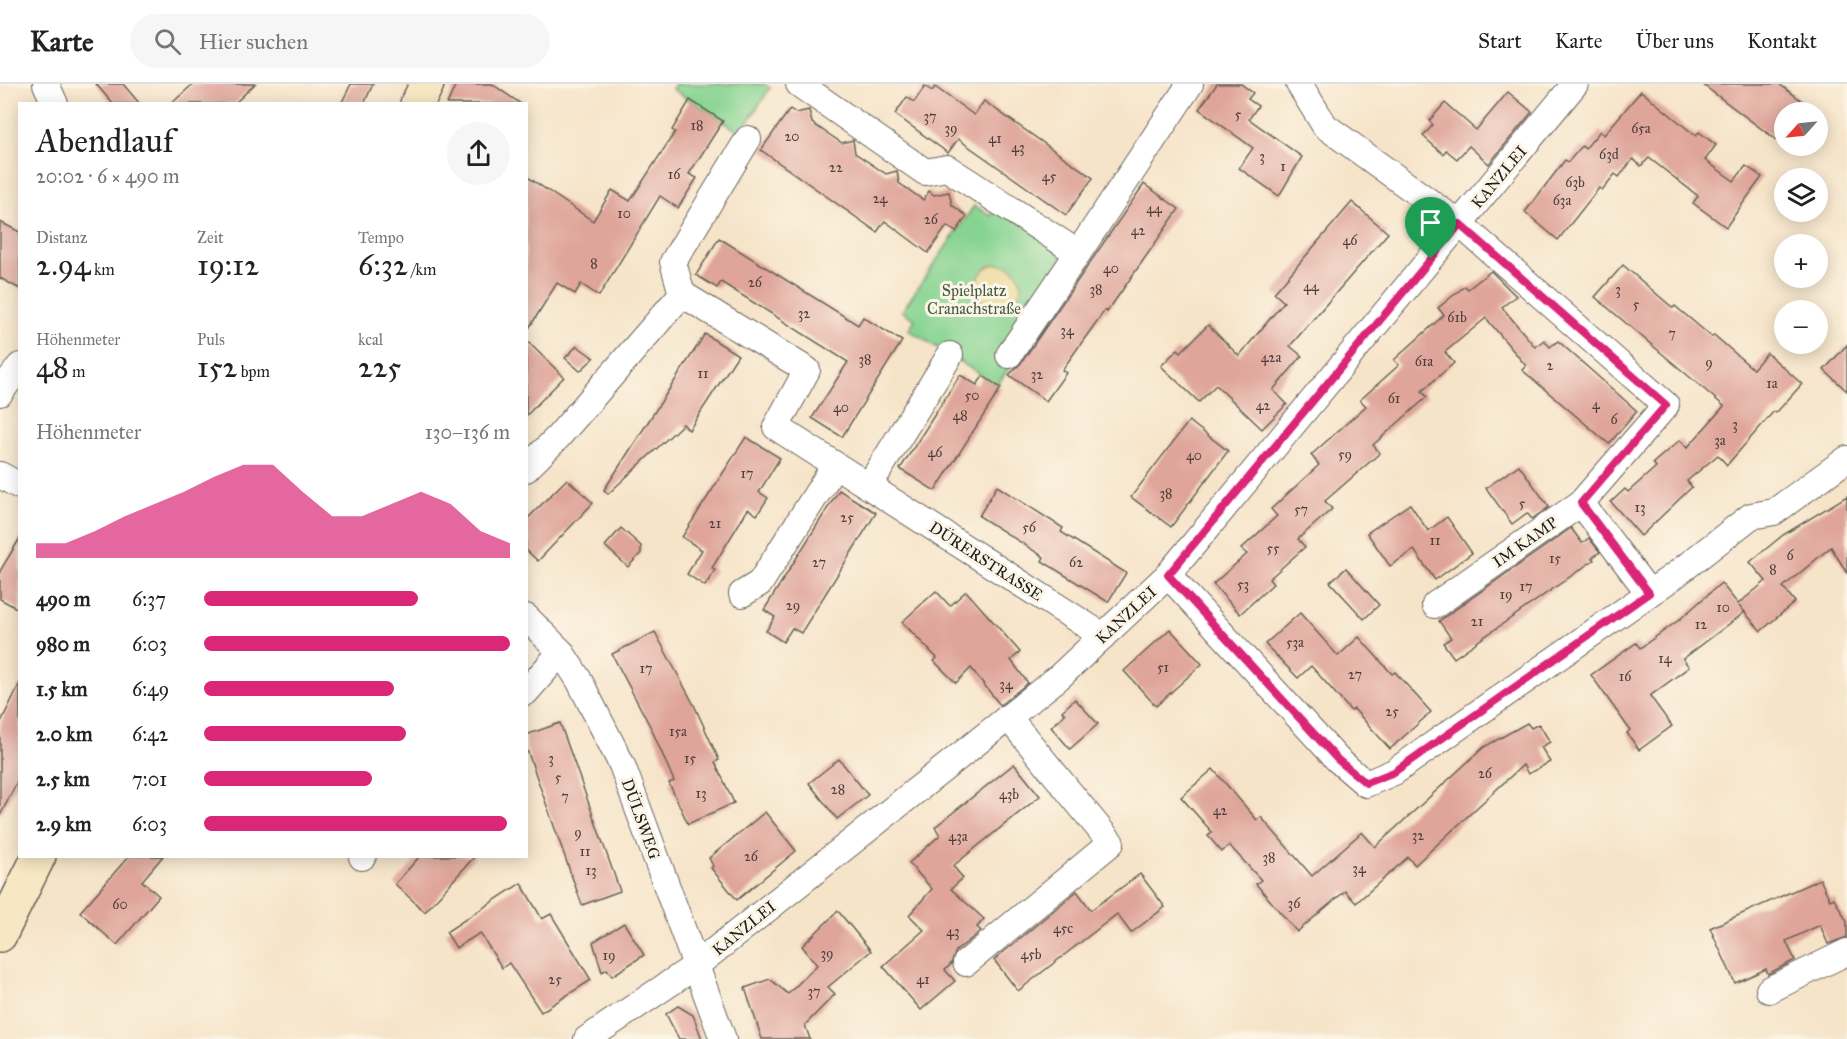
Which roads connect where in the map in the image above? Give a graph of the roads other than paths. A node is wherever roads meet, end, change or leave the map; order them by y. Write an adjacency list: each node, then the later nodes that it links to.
1 (46, 84): 7 (street)
2 (427, 84): 8 (main road)
3 (799, 84): 11 (street)
4 (1190, 84): 11 (street)
5 (1299, 84): 10 (street)
6 (1575, 84): 10 (street, KANZLEI)
7 (54, 102)
8 (418, 102)
9 (748, 139): 12 (street)
10 (1460, 224): 23 (street, IM KAMP); 24 (street, KANZLEI)
11 (1078, 253): 13 (street)
12 (681, 294): 18 (street, DÜRERSTRASSE); 19 (street)
13 (1009, 355)
14 (950, 356): 22 (street)
15 (18, 369): 16 (street)
16 (0, 393)
17 (1847, 459): 25 (street)
18 (835, 465): 22 (street, DÜRERSTRASSE); 26 (street)
19 (528, 467)
20 (0, 475): 21 (street)
21 (18, 485)
22 (869, 486): 29 (street, DÜRERSTRASSE)
23 (1581, 503): 25 (street); 27 (street, IM KAMP)
24 (1168, 575): 25 (street); 29 (street, KANZLEI)
25 (1649, 593)
26 (742, 594)
27 (1435, 605)
28 (528, 619): 30 (street, DÜLSWEG)
29 (1103, 636): 32 (street, KANZLEI)
30 (561, 652): 31 (street); 37 (street, DÜLSWEG)
31 (528, 690)
32 (1008, 717): 36 (street); 37 (street, KANZLEI)
33 (38, 858): 34 (main road)
34 (0, 935)
35 (1847, 952): 38 (street)
36 (966, 963)
37 (694, 968): 39 (street, KANZLEI); 40 (street, DÜLSWEG)
38 (1769, 990)
39 (586, 1039)
40 (723, 1039)

